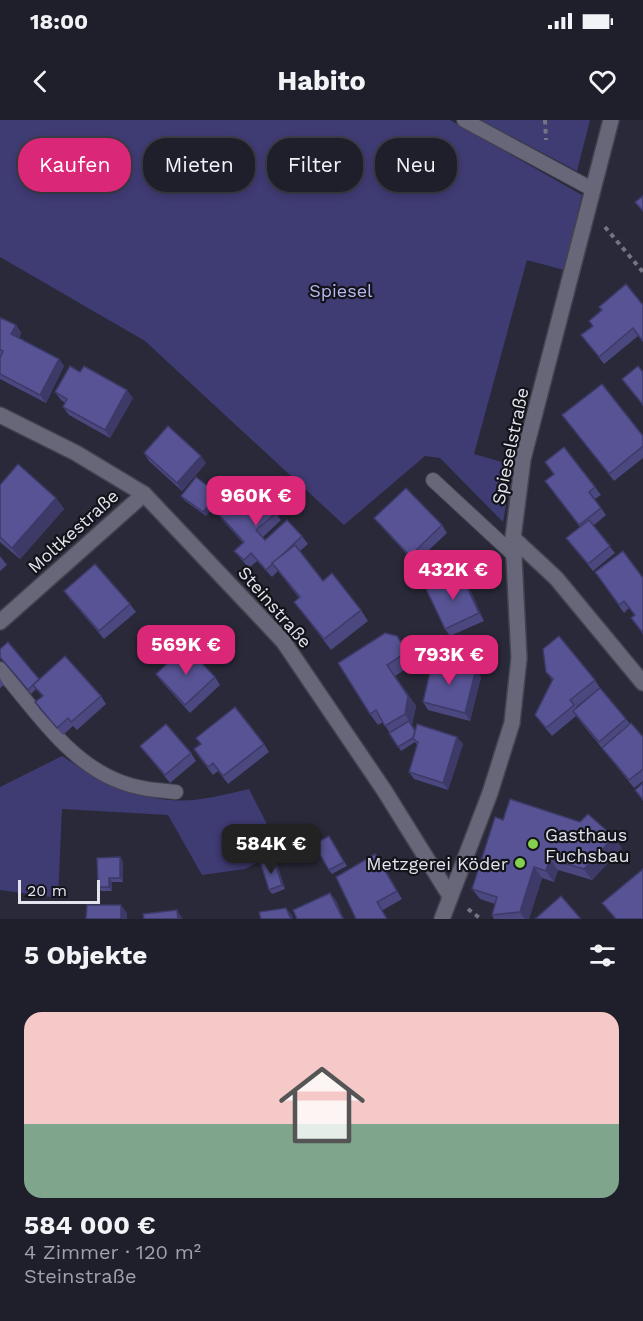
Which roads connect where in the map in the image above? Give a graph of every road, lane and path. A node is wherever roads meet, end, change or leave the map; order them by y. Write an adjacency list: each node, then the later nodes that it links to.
1 (464, 120): 3 (lane)
2 (611, 120): 3 (street, Spieselstraße)
3 (592, 189): 4 (street, Spieselstraße)
4 (588, 207): 5 (path); 9 (street, Spieselstraße)
5 (643, 272)
6 (0, 415): 8 (street, Steinstraße)
7 (433, 480): 10 (lane)
8 (144, 494): 11 (street, Moltkestraße); 15 (street, Steinstraße)
9 (513, 538): 10 (street, Spieselstraße); 13 (street)
10 (515, 556): 15 (street, Spieselstraße)
11 (0, 622)
12 (0, 669): 14 (lane)
13 (643, 683)
14 (176, 792)
15 (450, 896): 16 (street, Spieselstraße)
16 (442, 919)

